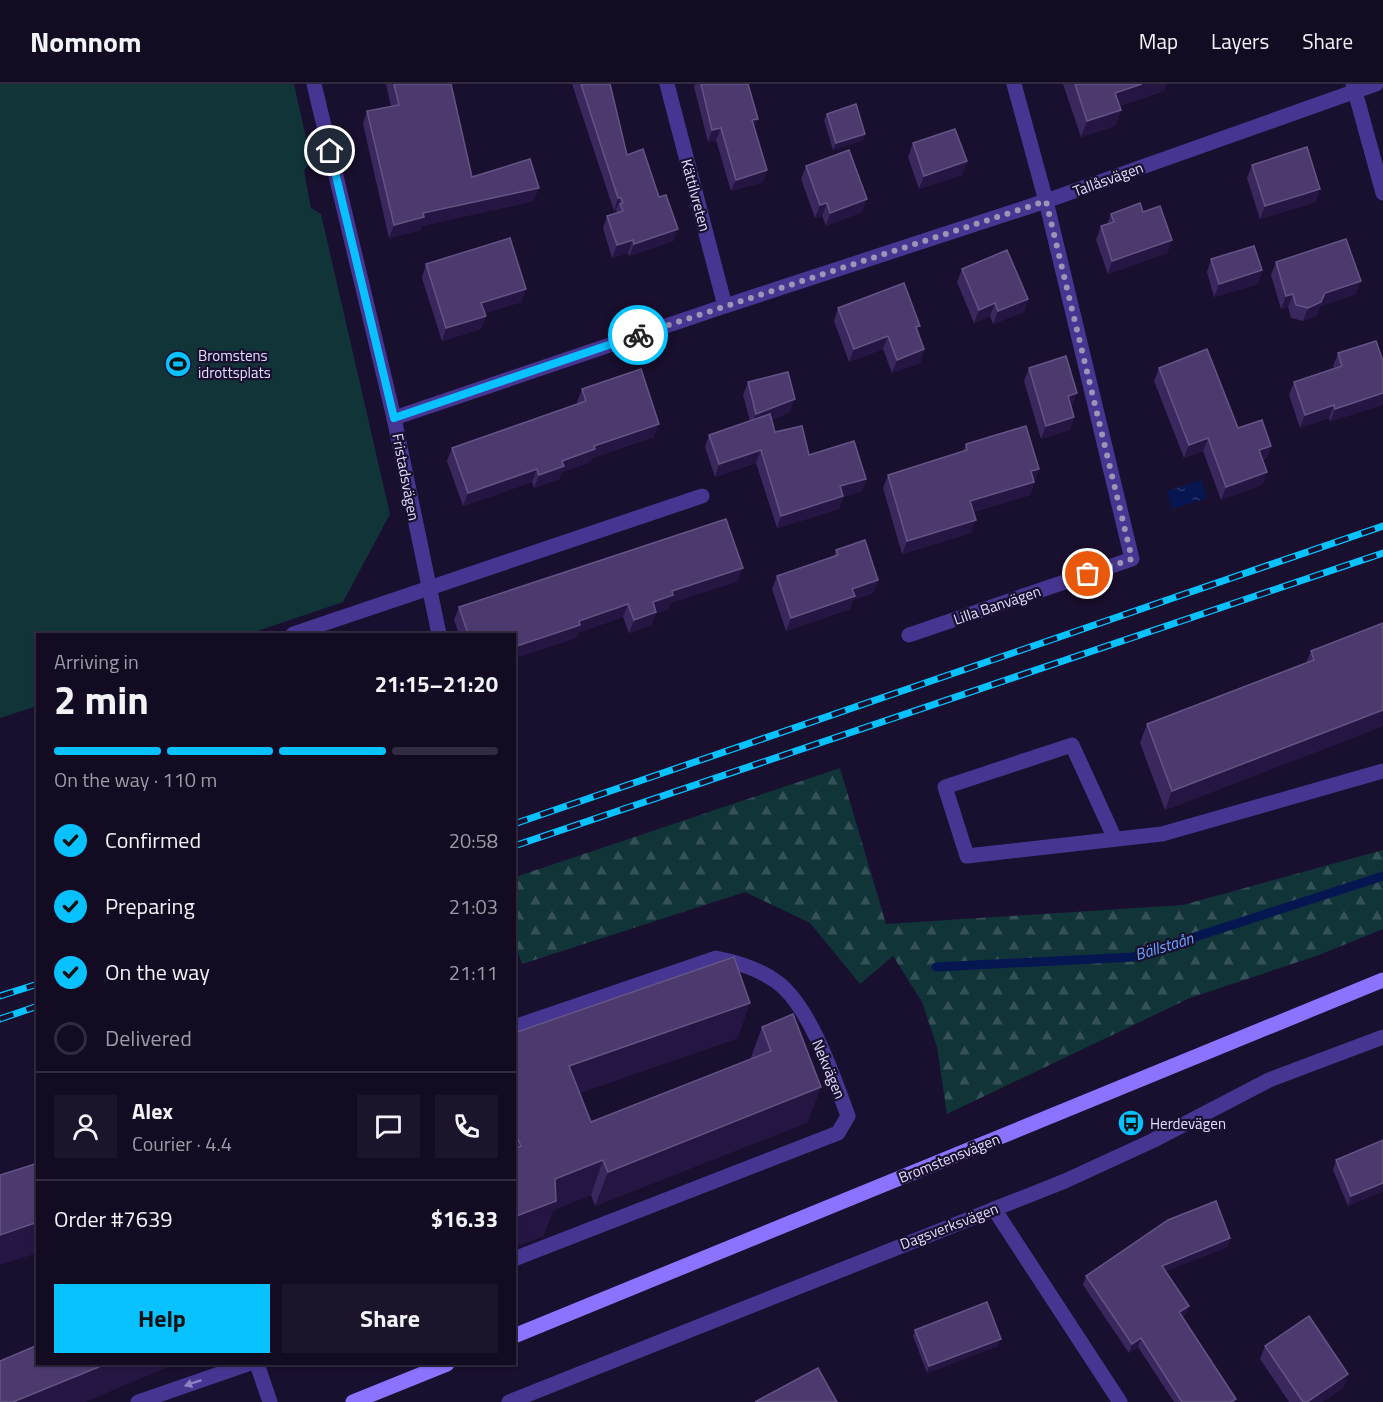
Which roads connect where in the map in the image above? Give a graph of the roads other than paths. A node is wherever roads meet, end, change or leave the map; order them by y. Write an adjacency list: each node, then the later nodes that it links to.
1 (314, 84): 9 (street, Fristadsvägen)
2 (667, 84): 8 (street, Kättilvreten)
3 (1014, 84): 7 (street, Lilla Banvägen)
4 (1376, 84): 5 (street, Tallåsvägen)
5 (1354, 88): 6 (street); 7 (street, Tallåsvägen)
6 (1383, 193)
7 (1046, 201): 8 (street, Tallåsvägen); 14 (street, Lilla Banvägen)
8 (725, 306): 9 (street, Tallåsvägen)
9 (394, 418): 11 (street, Fristadsvägen)
10 (702, 496): 11 (street)
11 (428, 590): 12 (street); 13 (street, Fristadsvägen)
12 (296, 633)
13 (439, 633)
14 (909, 635)
15 (1383, 771): 16 (street)
16 (1115, 839): 16 (street)
17 (1383, 980): 22 (street, Bromstensvägen)
18 (516, 1026): 21 (street, Nekvägen)
19 (1383, 1037): 20 (street, Dagsverksvägen)
20 (994, 1209): 29 (street, Dagsverksvägen); 30 (street)
21 (516, 1258)
22 (516, 1335)
23 (245, 1365): 26 (street, one-way to 26)
24 (257, 1365): 27 (street)
25 (445, 1365): 28 (street)
26 (138, 1402)
27 (270, 1402)
28 (353, 1402)
29 (509, 1402)
30 (1120, 1402)

